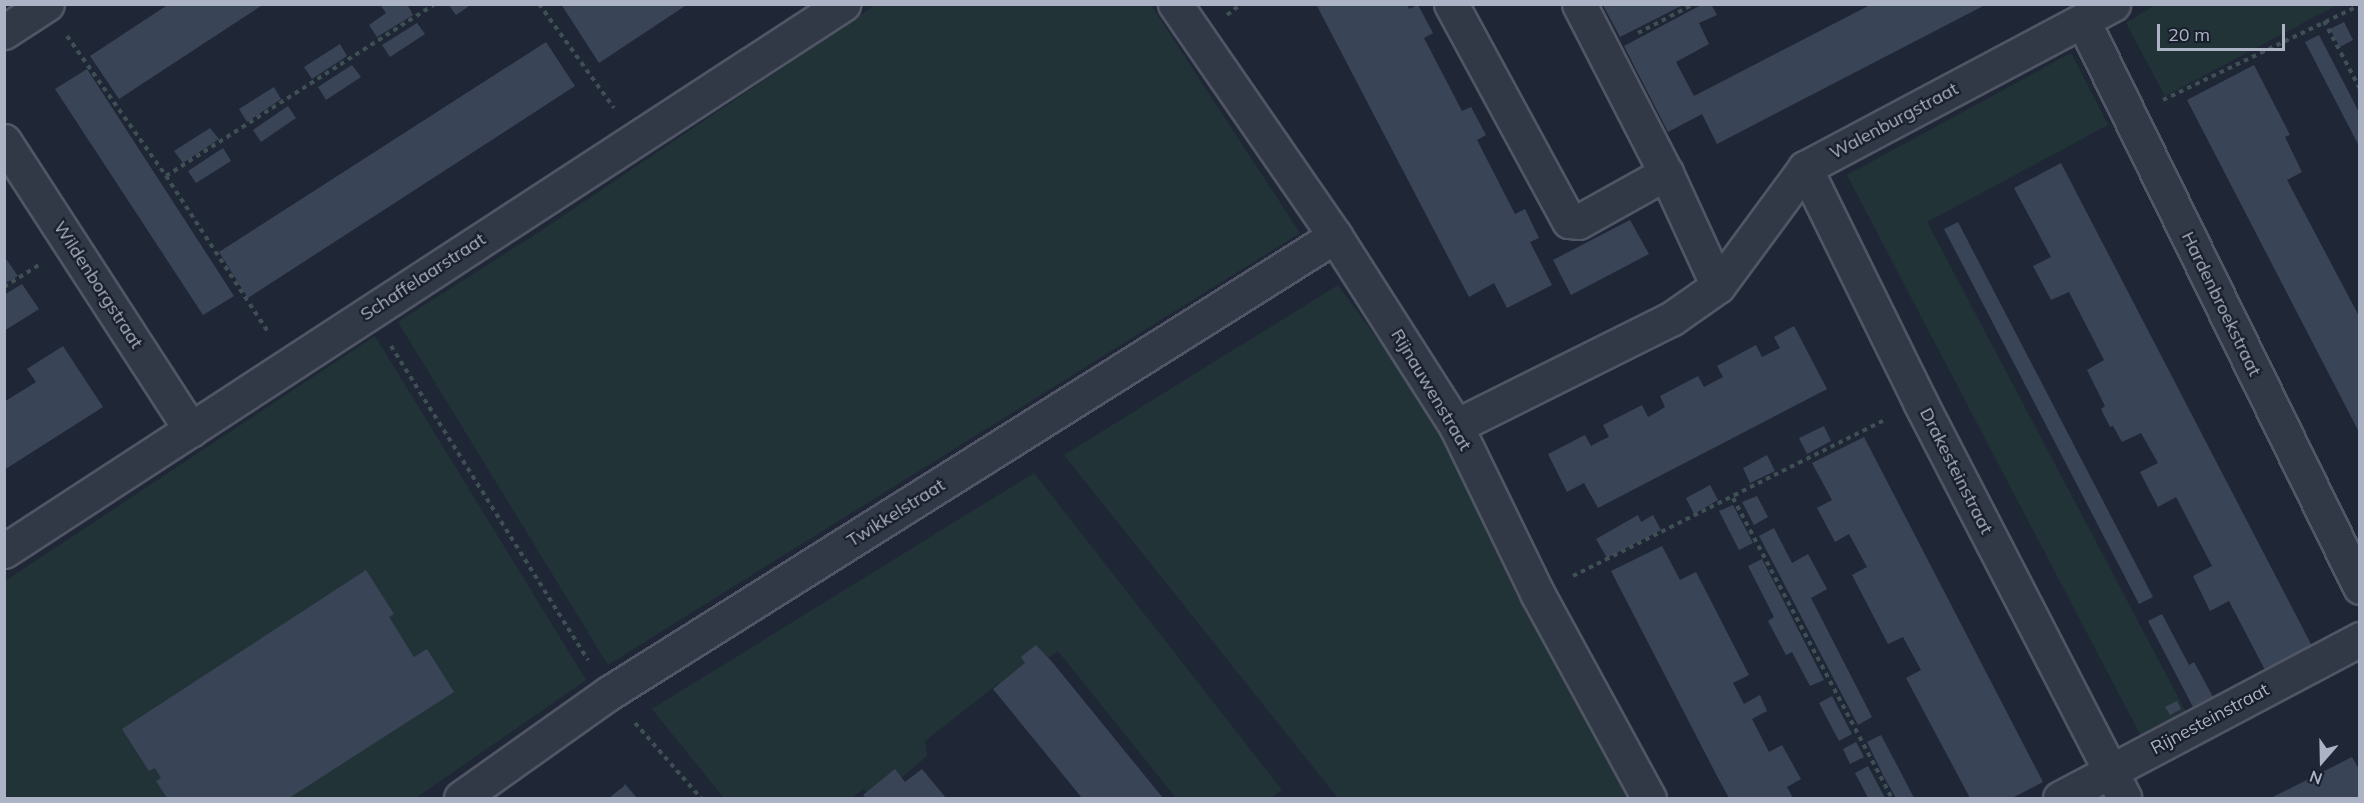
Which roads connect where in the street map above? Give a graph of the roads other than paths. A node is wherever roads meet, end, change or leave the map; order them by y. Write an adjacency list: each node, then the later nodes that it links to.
1 (843, 4): 15 (street, Schaffelaarstraat)
2 (1175, 4): 12 (street, Rijnauwenstraat)
3 (1451, 4): 11 (street)
4 (1579, 4): 11 (street)
5 (2114, 4): 7 (street, Walenburgstraat)
6 (46, 5): 8 (street)
7 (2083, 21): 10 (street, Walenburgstraat); 17 (street, Hardenbroekstraat)
8 (4, 32)
9 (4, 141): 15 (street, Wildenborgstraat)
10 (1805, 168): 13 (street, Walenburgstraat); 19 (street, Drakesteinstraat)
11 (1666, 173): 13 (street)
12 (1335, 236): 14 (street, Rijnauwenstraat); 20 (street, Twikkelstraat)
13 (1718, 286): 14 (street, Walenburgstraat)
14 (1456, 426): 21 (street, Rijnauwenstraat)
15 (191, 430): 16 (street, Schaffelaarstraat)
16 (4, 551)
17 (2360, 587)
18 (2360, 639): 19 (street, Rijnesteinstraat)
19 (2117, 785): 22 (street, Rijnesteinstraat)
20 (461, 798)
21 (1649, 798)
22 (2060, 798)

